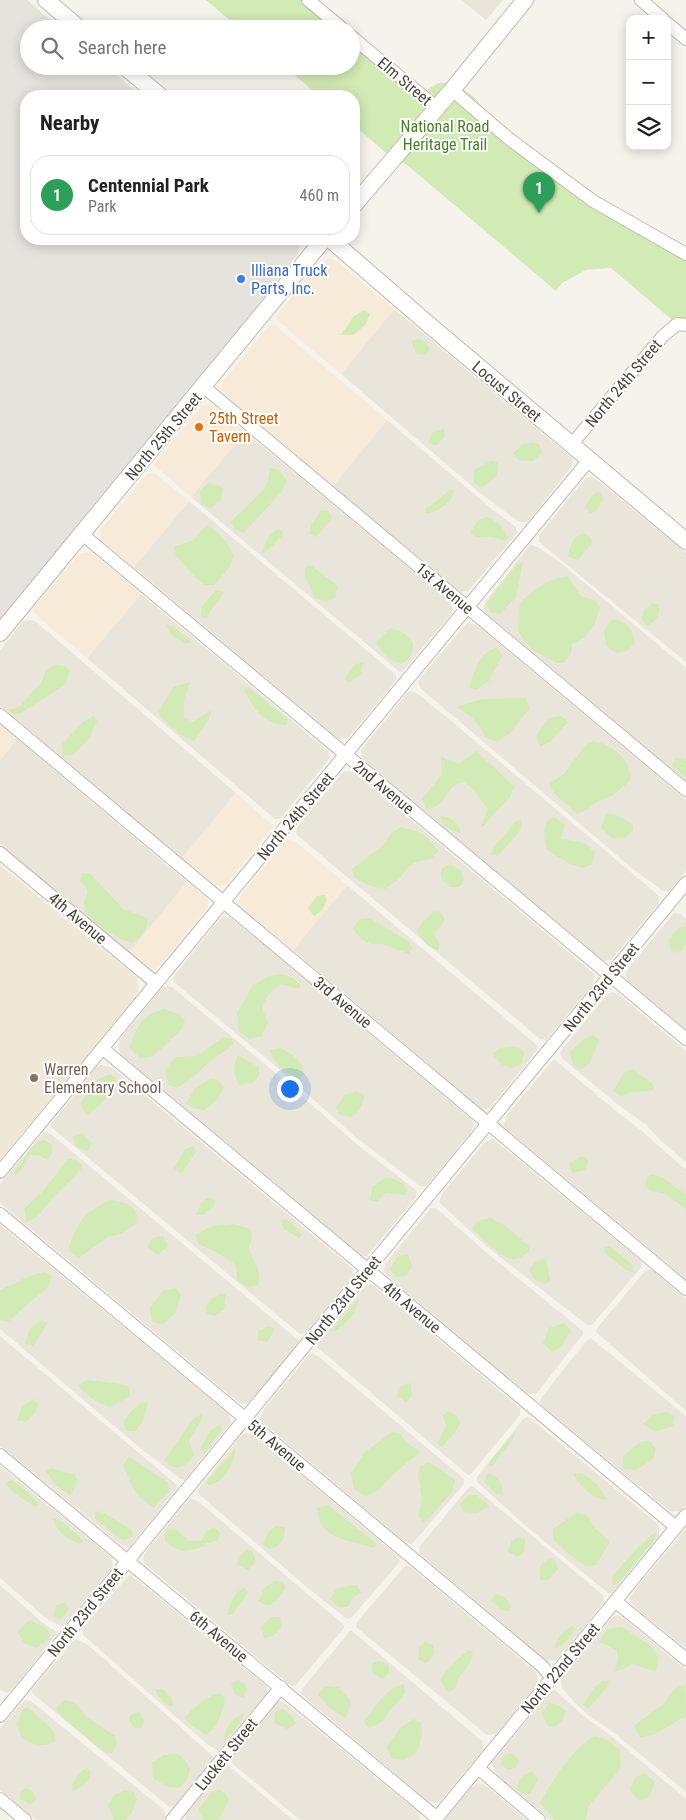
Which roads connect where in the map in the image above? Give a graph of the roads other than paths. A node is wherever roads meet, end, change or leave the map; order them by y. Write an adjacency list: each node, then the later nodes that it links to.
1 (46, 0): 6 (street)
2 (308, 0): 7 (street)
3 (525, 0): 13 (street)
4 (641, 0): 5 (street)
5 (658, 15)
6 (69, 20)
7 (332, 20)
8 (671, 26): 9 (street)
9 (686, 39)
10 (360, 44): 14 (street, Elm Street)
11 (135, 75): 12 (street)
12 (153, 90)
13 (452, 90): 14 (street); 18 (street)
14 (436, 108): 15 (street)
15 (360, 198)
16 (319, 245): 20 (street, North 25th Street)
17 (337, 245): 21 (street, Locust Street)
18 (686, 254)
19 (682, 325): 21 (street, North 24th Street)
20 (204, 386): 23 (street, North 25th Street); 25 (street, 1st Avenue)
21 (571, 445): 22 (street, Locust Street)
22 (589, 460): 24 (street, Locust Street); 25 (street, North 24th Street)
23 (82, 534): 26 (street, North 25th Street); 28 (street, 2nd Avenue)
24 (686, 541)
25 (467, 607): 28 (street, North 24th Street); 29 (street, 1st Avenue)
26 (0, 633)
27 (0, 715): 32 (street, 3rd Avenue)
28 (346, 754): 32 (street, North 24th Street); 33 (street, 2nd Avenue)
29 (686, 790)
30 (0, 853): 34 (street, 4th Avenue)
31 (686, 883): 33 (street, North 23rd Street)
32 (224, 902): 34 (street, North 24th Street); 37 (street, 3rd Avenue)
33 (610, 976): 35 (street, 2nd Avenue); 37 (street, North 23rd Street)
34 (156, 983): 36 (street, North 24th Street)
35 (686, 1039)
36 (102, 1048): 38 (street, North 24th Street); 40 (street, 4th Avenue)
37 (488, 1123): 40 (street, North 23rd Street); 41 (street, 3rd Avenue)
38 (0, 1172)
39 (0, 1214): 42 (street, 5th Avenue)
40 (367, 1270): 42 (street, North 23rd Street); 45 (street, 4th Avenue)
41 (686, 1289)
42 (246, 1418): 46 (street, North 23rd Street); 49 (street, 5th Avenue)
43 (0, 1455): 46 (street, 6th Avenue)
44 (686, 1515): 45 (street, North 22nd Street)
45 (676, 1528): 47 (street, North 22nd Street)
46 (128, 1560): 50 (street, 6th Avenue); 51 (street, North 23rd Street)
47 (615, 1601): 48 (street); 49 (street, North 22nd Street)
48 (686, 1659)
49 (552, 1678): 53 (street, North 22nd Street)
50 (281, 1687): 55 (street, 6th Avenue); 57 (street, Luckett Street)
51 (4, 1701): 52 (street, North 23rd Street)
52 (0, 1716)
53 (478, 1768): 55 (street, North 22nd Street); 58 (street)
54 (0, 1799): 56 (street)
55 (436, 1819)
56 (25, 1820)
57 (172, 1820)
58 (539, 1820)

